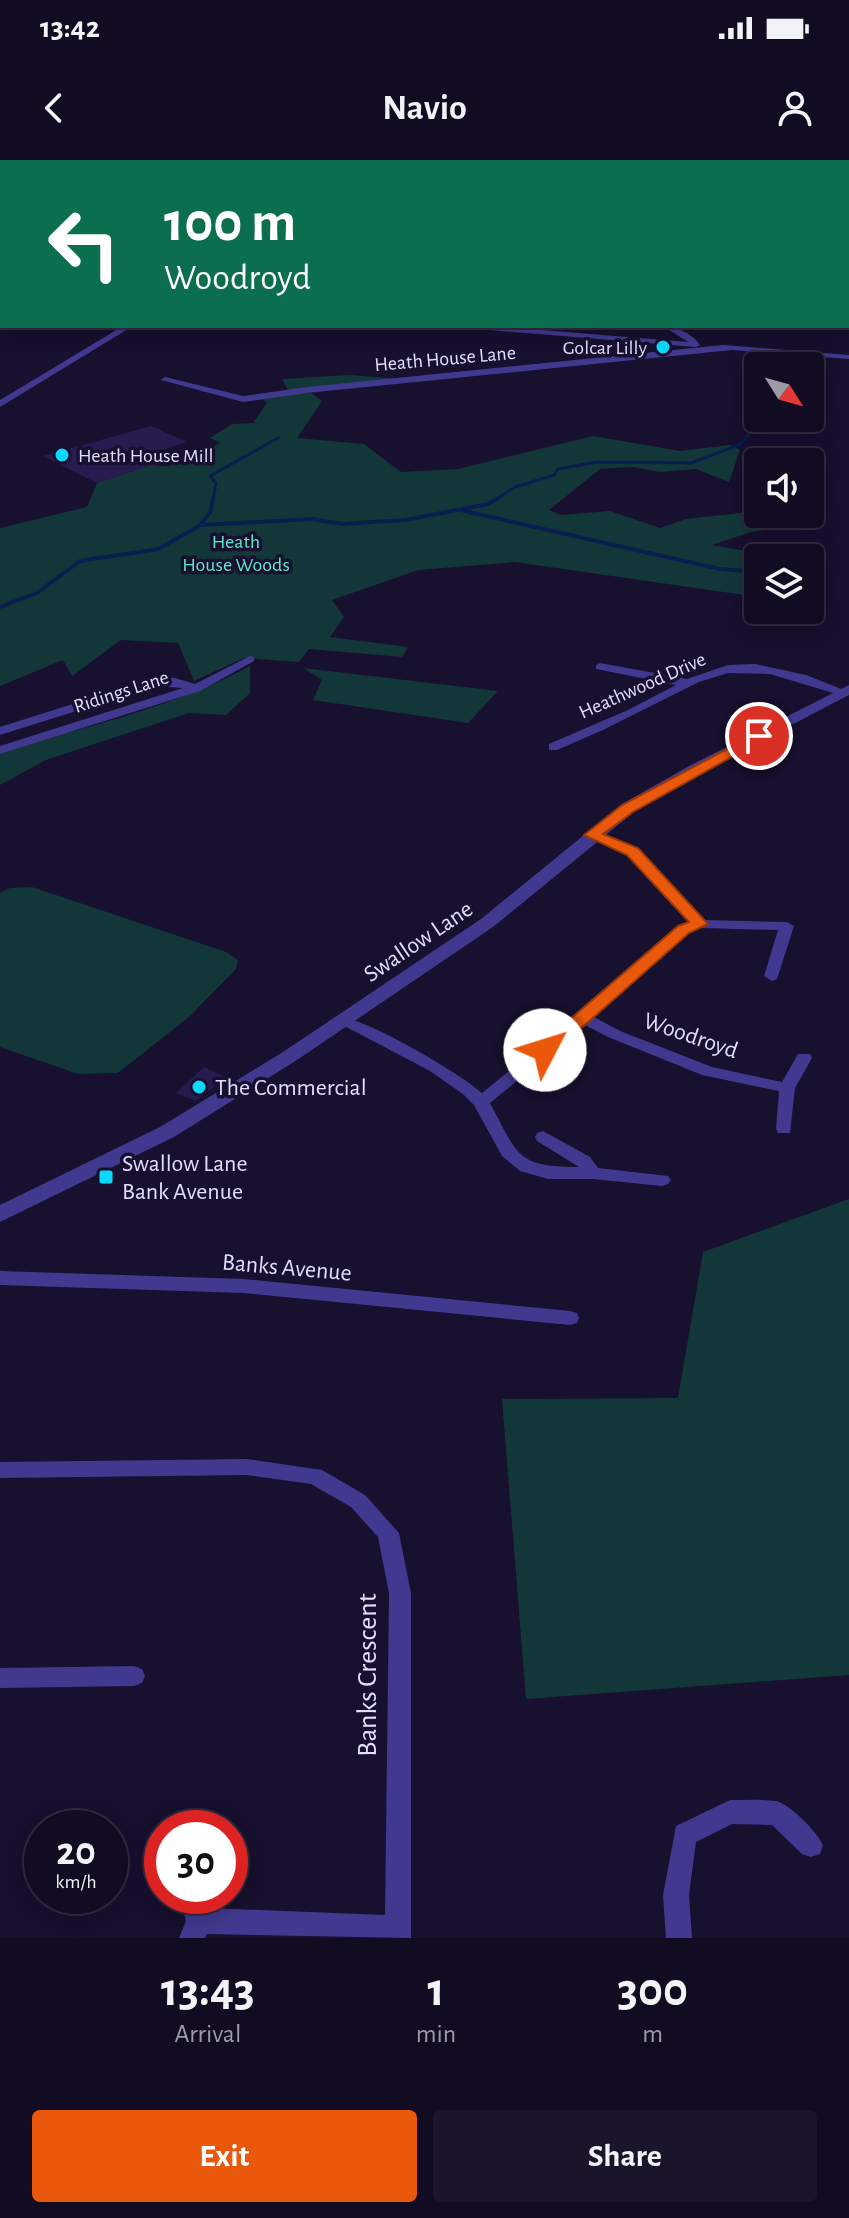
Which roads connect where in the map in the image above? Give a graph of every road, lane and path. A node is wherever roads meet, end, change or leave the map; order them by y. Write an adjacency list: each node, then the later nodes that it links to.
1 (126, 328): 8 (street)
2 (490, 328): 4 (street)
3 (670, 328): 4 (street)
4 (699, 345): 5 (street)
5 (731, 348): 6 (street); 7 (street, Heath House Lane)
6 (849, 357)
7 (165, 380)
8 (0, 404)
9 (250, 659): 12 (street, Ridings Lane)
10 (600, 667): 11 (street)
11 (687, 683): 13 (street, Heathwood Drive); 15 (street, Heathwood Drive)
12 (196, 688): 14 (street); 16 (street, Ridings Lane)
13 (846, 691): 17 (street, Swallow Lane)
14 (0, 731)
15 (553, 747)
16 (0, 750)
17 (591, 835): 18 (street); 21 (street, Swallow Lane)
18 (700, 924): 19 (street); 20 (street, Woodroyd)
19 (772, 976)
20 (584, 1018): 23 (street, Woodroyd); 24 (street, Woodroyd)
21 (341, 1020): 24 (street); 29 (street, Swallow Lane)
22 (804, 1058): 23 (street)
23 (787, 1088): 25 (street)
24 (481, 1102): 27 (street)
25 (784, 1129)
26 (543, 1137): 27 (street)
27 (593, 1173): 28 (street)
28 (662, 1180)
29 (0, 1214)
30 (0, 1278): 31 (street, Banks Avenue)
31 (570, 1318)
32 (0, 1470): 37 (street, Banks Crescent)
33 (134, 1676): 34 (street)
34 (0, 1678)
35 (811, 1845): 38 (street)
36 (194, 1919): 37 (street)
37 (398, 1933)
38 (679, 1938)

